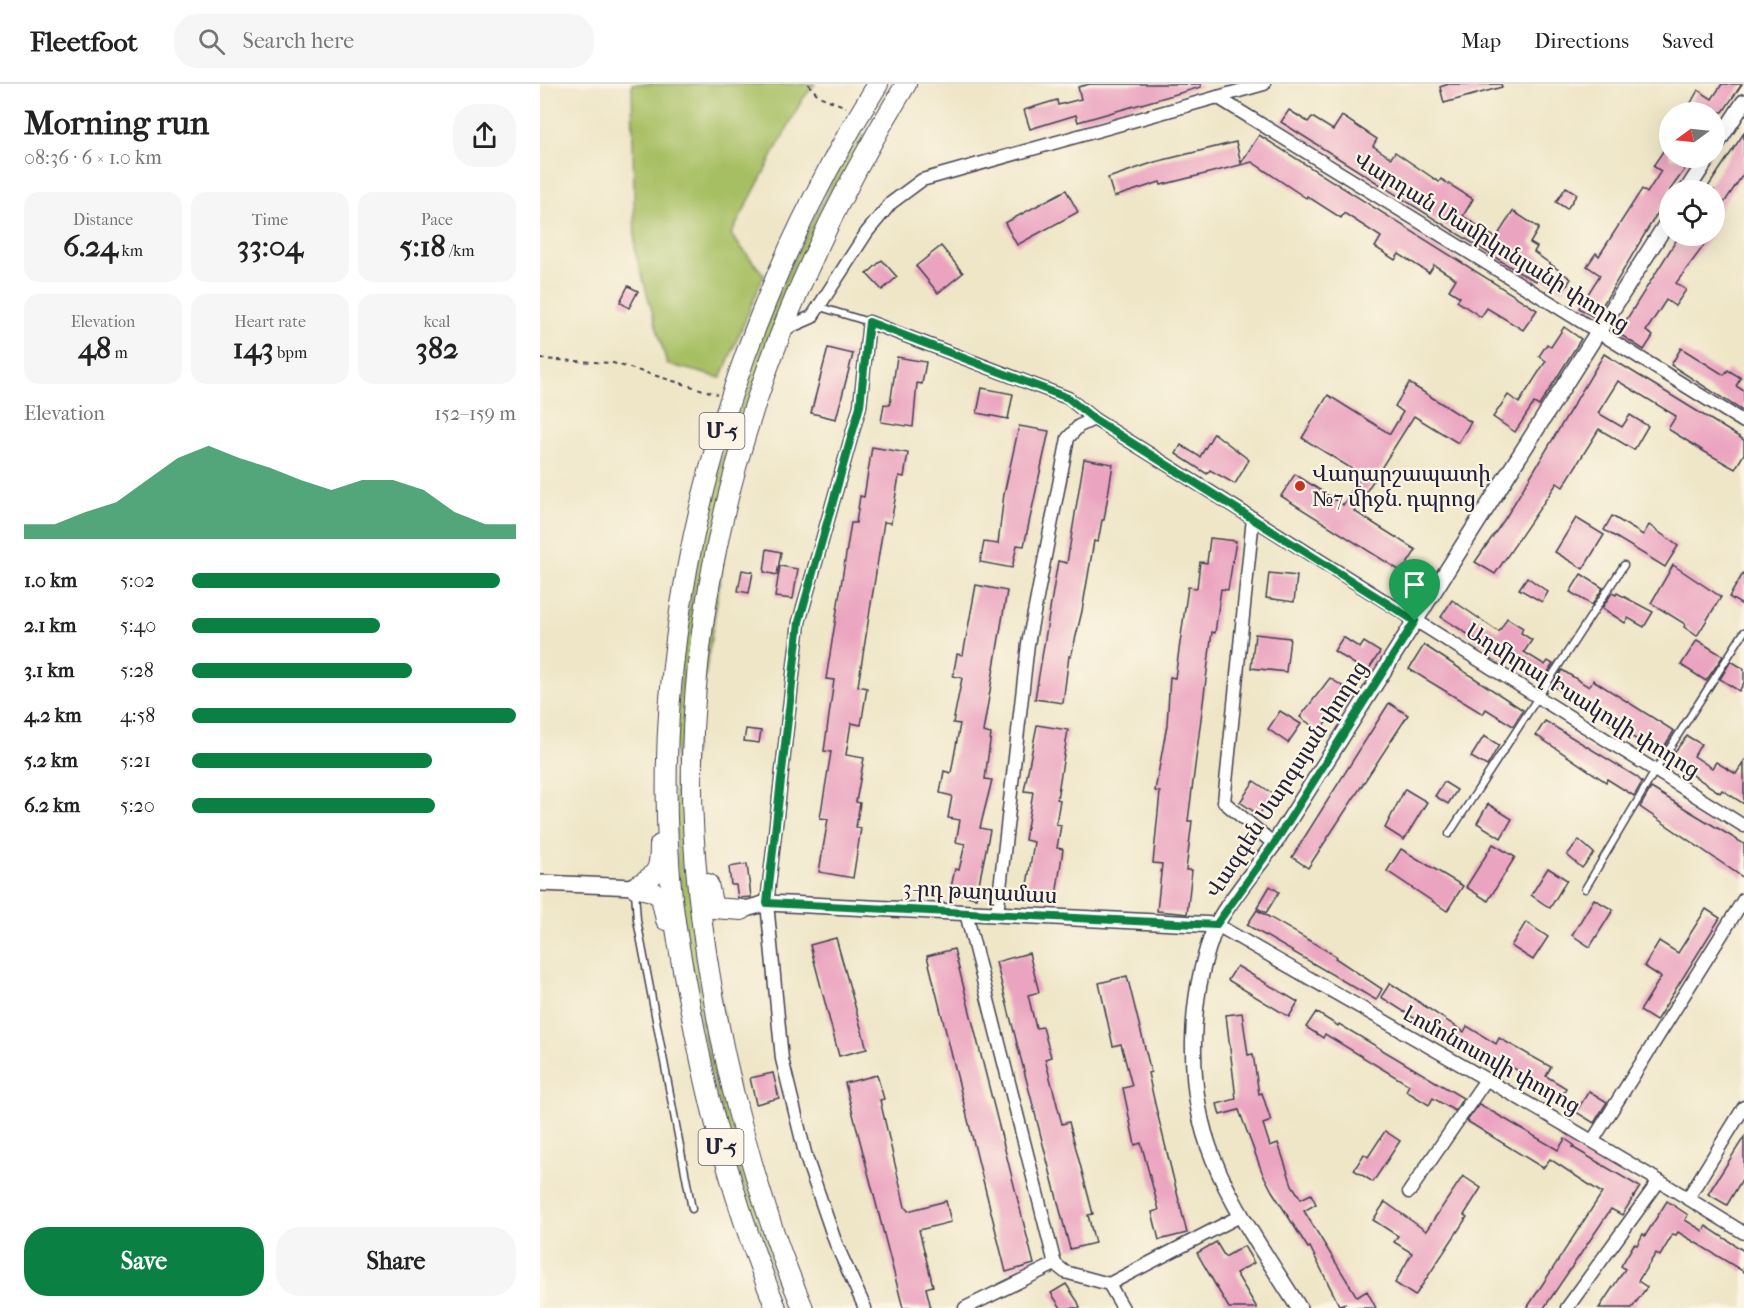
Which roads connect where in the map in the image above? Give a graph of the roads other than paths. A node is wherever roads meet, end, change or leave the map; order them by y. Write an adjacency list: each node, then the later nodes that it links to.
1 (878, 84): 6 (highway, Մ-5)
2 (906, 84): 7 (highway, Մ-5)
3 (1264, 84): 4 (street)
4 (1217, 97): 10 (street); 13 (street, Վարդան Մամիկոնյանի փողոց)
5 (1744, 102): 8 (street)
6 (860, 112): 7 (highway); 23 (highway, Մ-5)
7 (882, 123): 12 (highway, Մ-5)
8 (1725, 131)
9 (1659, 235): 13 (street, Վազգեն Սարգսյան փողոց)
10 (820, 307): 11 (lane); 12 (street)
11 (869, 322): 14 (street, Ադմիրալ Իսակովի փողոց); 31 (street)
12 (782, 330): 22 (highway, Մ-5)
13 (1597, 330): 15 (street, Վարդան Մամիկոնյանի փողոց); 18 (street, Վազգեն Սարգսյան փողոց)
14 (1094, 419): 16 (street, Ադմիրալ Իսակովի փողոց); 34 (street)
15 (1744, 422)
16 (1253, 518): 18 (street, Ադմիրալ Իսակովի փողոց); 26 (street)
17 (1624, 565): 20 (lane)
18 (1415, 621): 20 (street, Ադմիրալ Իսակովի փողոց); 26 (street, Վազգեն Սարգսյան փողոց)
19 (1744, 632): 21 (lane)
20 (1537, 697): 21 (street, Ադմիրալ Իսակովի փողոց); 25 (lane)
21 (1655, 771): 24 (street, Ադմիրալ Իսակովի փողոց); 29 (lane)
22 (692, 779): 32 (highway); 37 (highway, Մ-5)
23 (668, 807): 28 (highway); 36 (highway, Մ-5)
24 (1744, 826)
25 (1449, 834)
26 (1274, 844): 35 (street, Վազգեն Սարգսյան փողոց)
27 (540, 883): 28 (street)
28 (635, 887): 36 (highway); 44 (lane)
29 (1585, 890)
30 (1744, 899): 40 (street)
31 (767, 903): 32 (street, 3-րդ թաղամաս); 33 (street, 3-րդ թաղամաս); 51 (street)
32 (742, 910): 37 (highway)
33 (966, 913): 34 (street, 3-րդ թաղամաս); 47 (street)
34 (997, 914): 35 (street, 3-րդ թաղամաս)
35 (1216, 925): 38 (street, Լոմոնոսովի փողոց); 45 (street, Վազգեն Սարգսյան փողոց)
36 (685, 980): 49 (highway, Մ-5)
37 (716, 1010): 50 (highway, Մ-5)
38 (1485, 1081): 40 (street, Լոմոնոսովի փողոց); 42 (street)
39 (1744, 1107): 43 (street)
40 (1593, 1140): 41 (street, Լոմոնոսովի փողոց)
41 (1659, 1181): 43 (street, Լոմոնոսովի փողոց); 55 (street)
42 (1409, 1192)
43 (1688, 1198): 46 (street, Լոմոնոսովի փողոց)
44 (692, 1209)
45 (1242, 1215): 48 (street); 54 (street, Վազգեն Սարգսյան փողոց)
46 (1744, 1233)
47 (1055, 1264): 48 (street); 52 (street)
48 (1109, 1284): 53 (street)
49 (776, 1308)
50 (802, 1308)
51 (865, 1308)
52 (965, 1308)
53 (1124, 1308)
54 (1299, 1308)
55 (1567, 1308)

